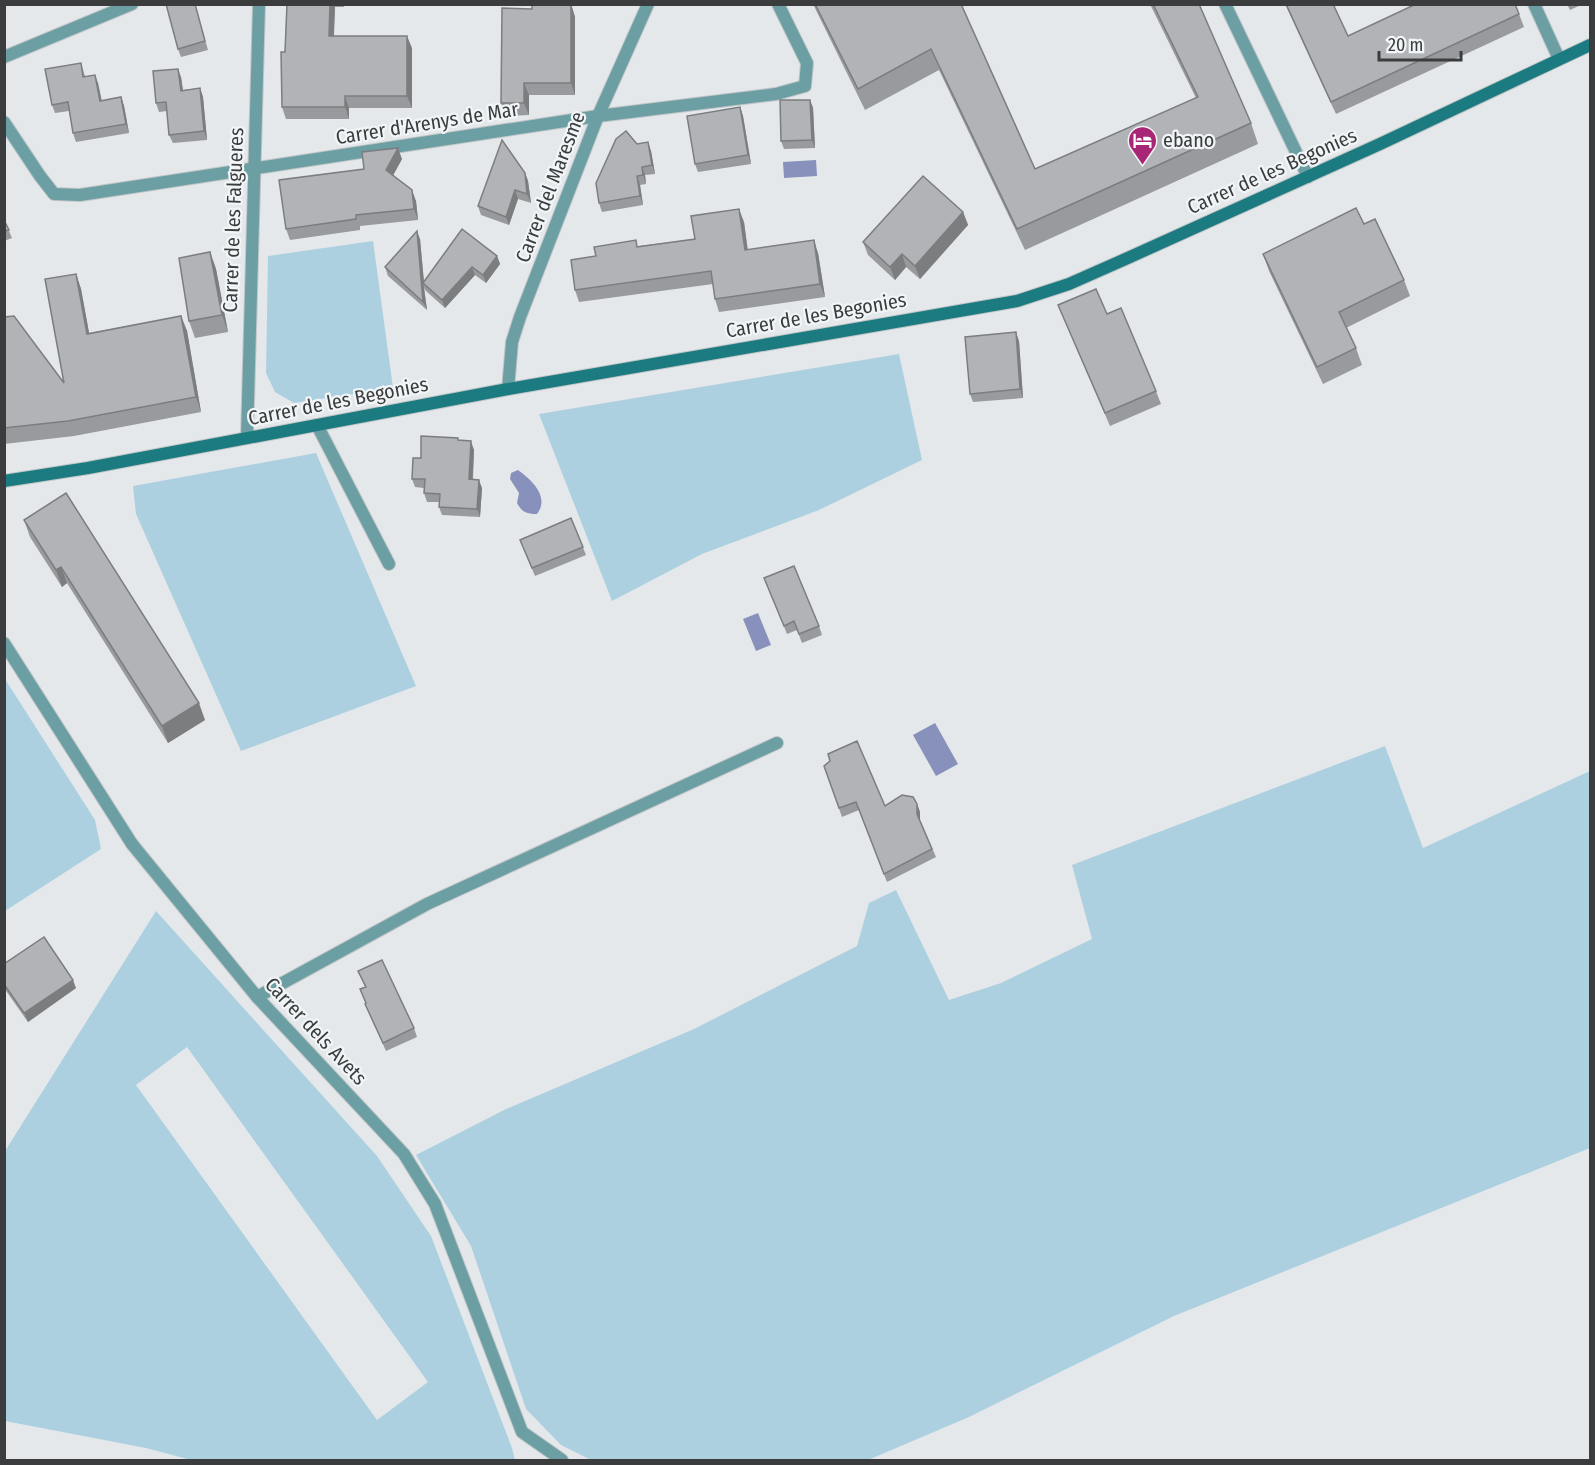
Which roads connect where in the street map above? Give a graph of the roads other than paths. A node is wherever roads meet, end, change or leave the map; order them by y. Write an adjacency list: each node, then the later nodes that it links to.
1 (132, 4): 8 (street)
2 (259, 4): 12 (street, Carrer de les Falgueres)
3 (648, 4): 10 (street, Carrer del Maresme)
4 (778, 4): 10 (street, Carrer d'Arenys de Mar)
5 (1226, 4): 13 (street)
6 (1534, 4): 9 (street)
7 (1590, 45): 9 (street, Carrer de les Begonies)
8 (4, 57)
9 (1559, 59): 13 (street, Carrer de les Begonies)
10 (598, 116): 12 (street, Carrer d'Arenys de Mar); 14 (street, Carrer del Maresme)
11 (4, 122): 12 (street, Carrer d'Arenys de Mar)
12 (254, 170): 16 (street, Carrer de les Falgueres)
13 (1308, 177): 14 (street, Carrer de les Begonies)
14 (508, 388): 15 (street, Carrer de les Begonies)
15 (317, 425): 16 (street, Carrer de les Begonies); 18 (street)
16 (247, 438): 17 (street, Carrer de les Begonies)
17 (4, 481)
18 (389, 564)
19 (4, 643): 21 (street, Carrer dels Avets)
20 (777, 743): 21 (street)
21 (256, 997): 22 (street, Carrer dels Avets)
22 (562, 1461)

